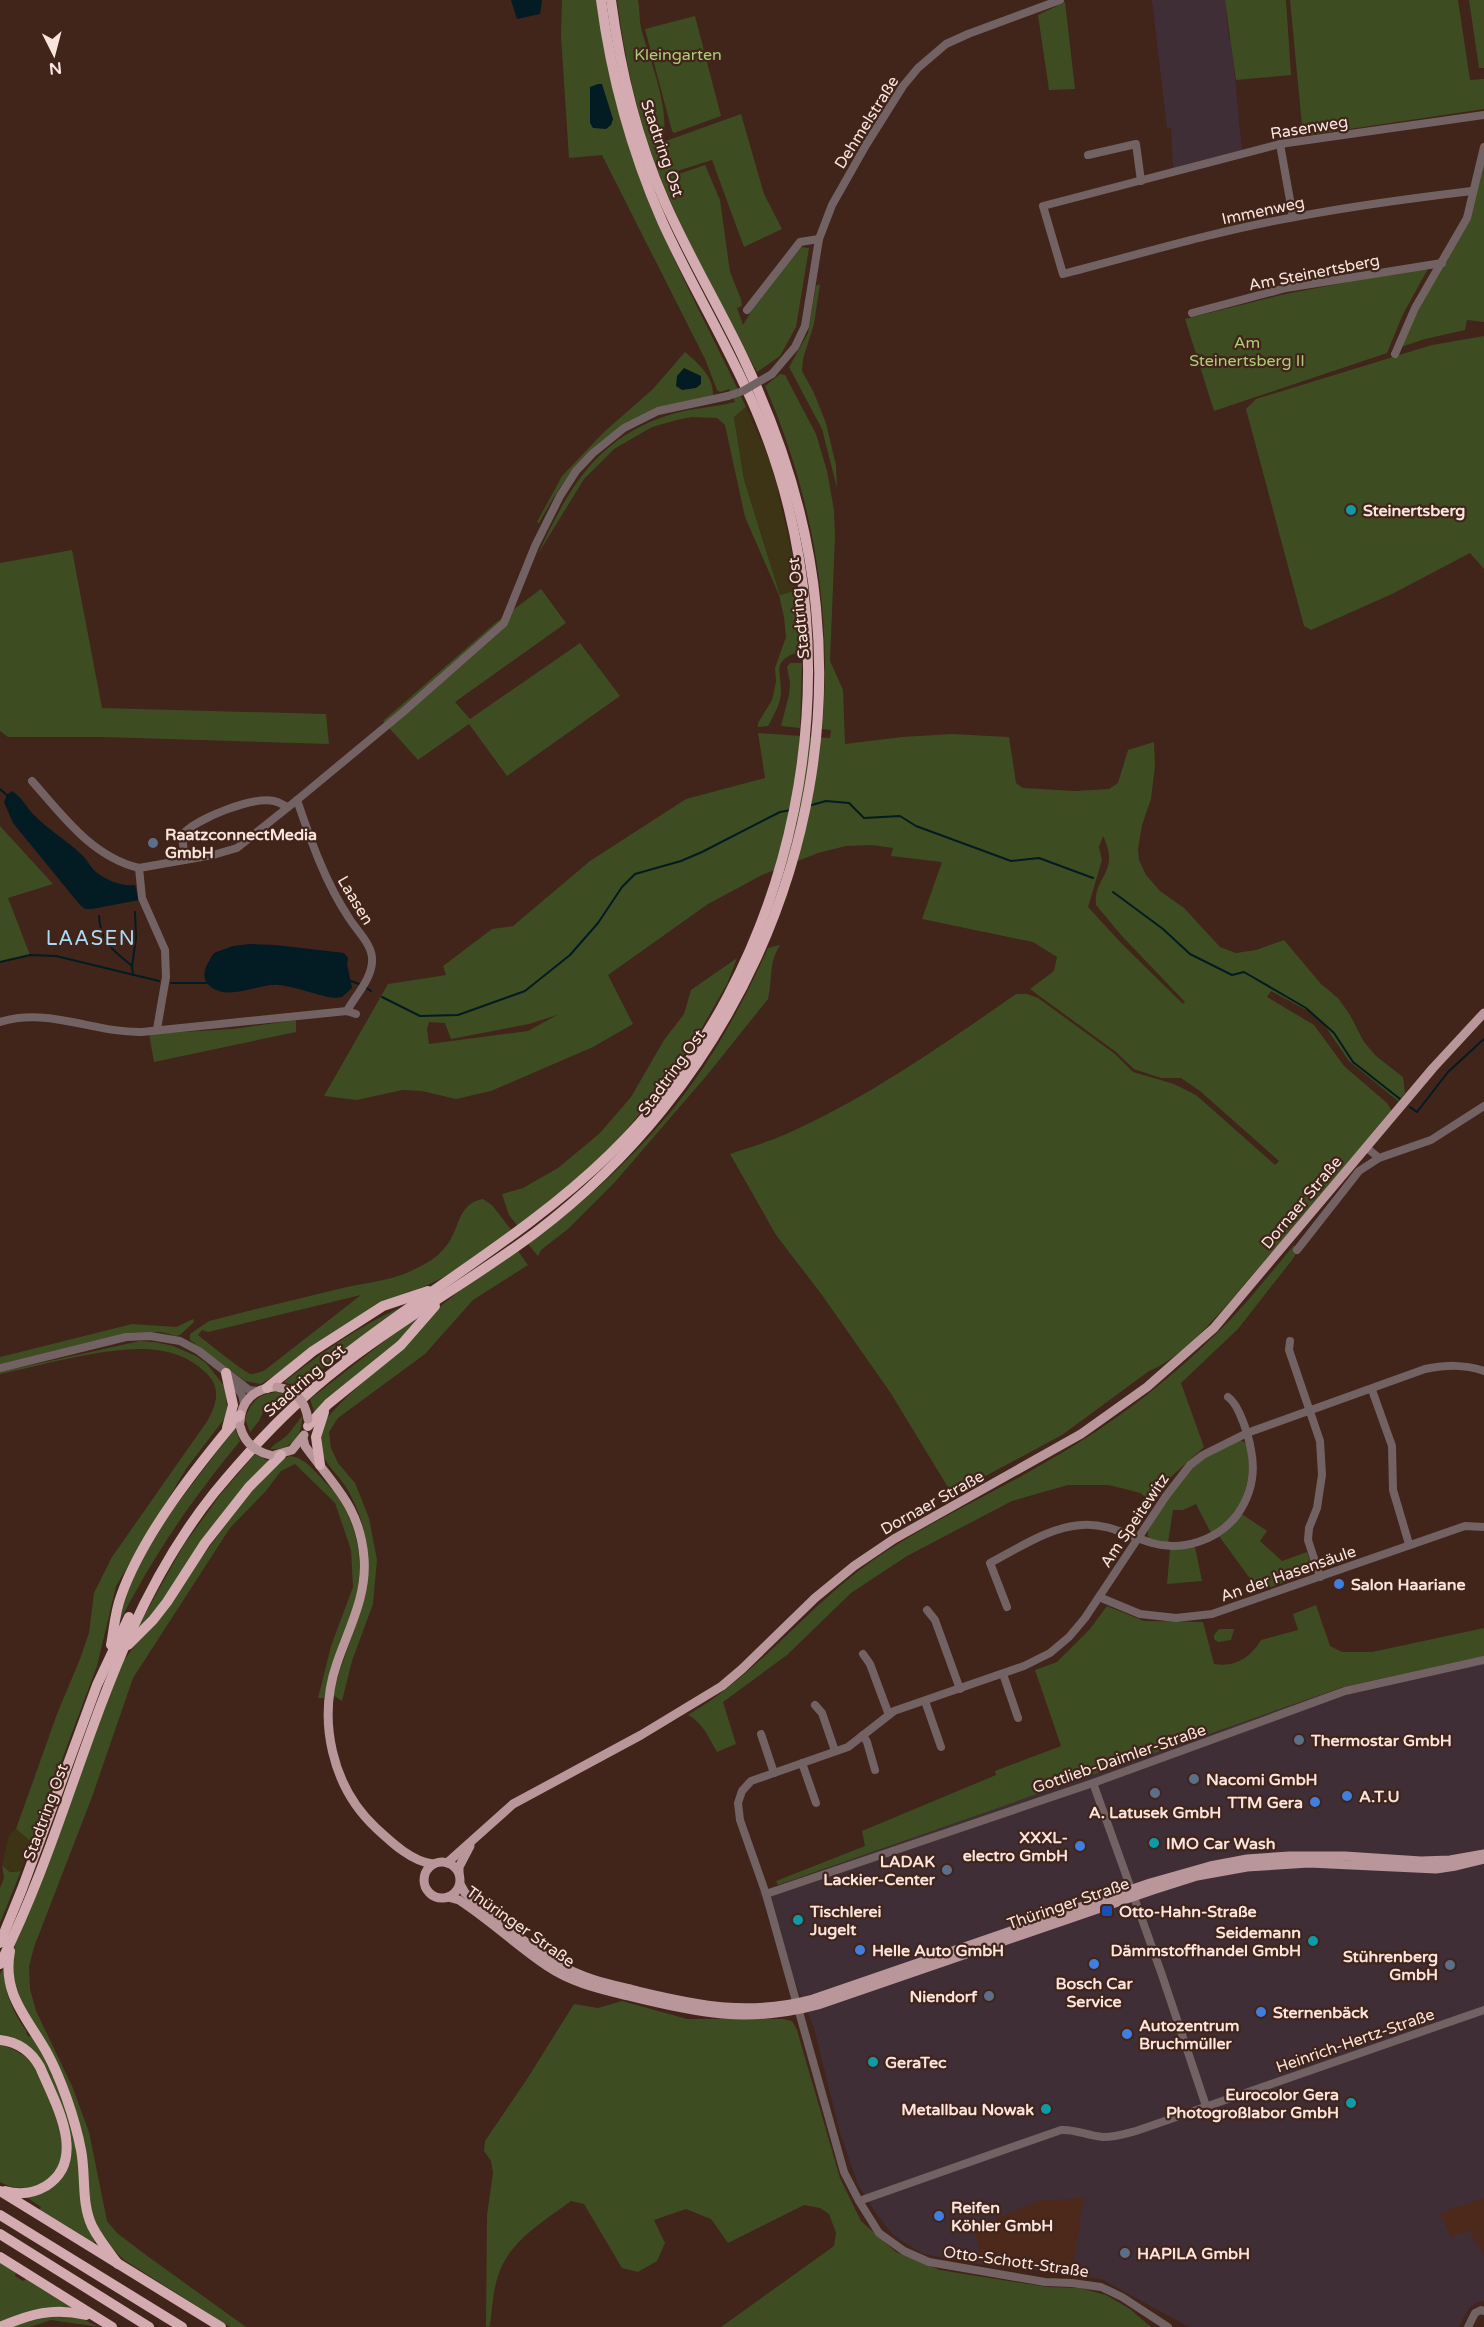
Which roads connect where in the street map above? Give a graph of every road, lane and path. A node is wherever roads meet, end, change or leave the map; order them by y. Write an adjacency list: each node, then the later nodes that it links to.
1 (601, 0): 17 (highway, Stadtring Ost)
2 (611, 0): 17 (highway, Stadtring Ost)
3 (1060, 0): 11 (street, Dehmelstraße)
4 (1484, 115): 5 (street, Rasenweg)
5 (1280, 144): 8 (street, Rasenweg); 10 (street)
6 (1484, 147): 9 (street)
7 (1088, 155): 8 (street)
8 (1141, 181): 13 (street, Rasenweg)
9 (1472, 190): 10 (street, Immenweg); 12 (street)
10 (1293, 217): 13 (street, Immenweg)
11 (819, 239): 14 (street); 19 (street, Dehmelstraße, bridge)
12 (1442, 263): 15 (street, Am Steinertsberg); 16 (street)
13 (1063, 274)
14 (747, 310)
15 (1192, 313)
16 (1395, 354)
17 (813, 702): 30 (highway, Stadtring Ost)
18 (32, 781): 22 (street)
19 (297, 800): 20 (street); 25 (street, Laasen)
20 (288, 807): 21 (street); 21 (street)
21 (185, 860): 22 (street)
22 (139, 868): 25 (street)
23 (1484, 1013): 27 (main road, Dornaer Straße)
24 (0, 1023): 25 (street, Laasen)
25 (157, 1029)
26 (1484, 1106): 28 (street, Dornaer Straße)
27 (1367, 1148): 28 (street); 75 (main road, Dornaer Straße)
28 (1379, 1158): 29 (street, Dornaer Straße)
29 (1297, 1250)
30 (440, 1292): 35 (highway); 39 (highway); 56 (highway, Stadtring Ost); 58 (highway, Stadtring Ost)
31 (1290, 1341): 40 (street)
32 (0, 1368): 34 (street)
33 (1484, 1371): 36 (street, Am Speitewitz)
34 (226, 1373): 35 (street); 38 (street); 43 (highway)
35 (267, 1388): 38 (main road); 42 (main road, bridge)
36 (1372, 1389): 40 (street, Am Speitewitz); 51 (street)
37 (1228, 1397): 44 (street)
38 (244, 1404): 41 (main road)
39 (328, 1404): 42 (highway); 48 (highway)
40 (1311, 1412): 44 (street, Am Speitewitz); 52 (street)
41 (240, 1421): 43 (highway); 47 (main road, bridge)
42 (308, 1422): 45 (main road)
43 (226, 1431): 58 (highway)
44 (1246, 1433): 50 (street, Am Speitewitz); 50 (street)
45 (303, 1438): 46 (main road); 48 (main road)
46 (292, 1450): 47 (main road); 48 (main road)
47 (275, 1455): 56 (highway)
48 (320, 1465): 76 (main road)
49 (1484, 1527): 51 (street, An der Hasensäule)
50 (1138, 1537): 53 (street, Am Speitewitz); 54 (street)
51 (1409, 1544): 52 (street, An der Hasensäule)
52 (1320, 1577): 53 (street, An der Hasensäule)
53 (1099, 1597): 60 (street, Am Speitewitz)
54 (1007, 1607)
55 (927, 1610): 61 (street)
56 (122, 1652): 88 (highway, Stadtring Ost)
57 (863, 1654): 64 (street)
58 (108, 1657): 88 (highway, Stadtring Ost)
59 (1484, 1660): 73 (street, Gottlieb-Daimler-Straße)
60 (1003, 1674): 61 (street, Am Speitewitz); 65 (street)
61 (960, 1689): 62 (street, Am Speitewitz)
62 (925, 1701): 64 (street, Am Speitewitz); 68 (street)
63 (815, 1706): 69 (street)
64 (890, 1715): 67 (street, Am Speitewitz)
65 (1018, 1718)
66 (761, 1734): 72 (street)
67 (863, 1735): 69 (street, Am Speitewitz); 71 (street)
68 (941, 1747)
69 (835, 1751): 70 (street, Am Speitewitz)
70 (802, 1763): 72 (street, Am Speitewitz); 74 (street)
71 (875, 1770)
72 (774, 1773): 86 (street, Am Speitewitz)
73 (1093, 1783): 85 (street); 86 (street, Gottlieb-Daimler-Straße)
74 (816, 1803)
75 (475, 1839): 79 (main road, Dornaer Straße); 82 (main road, Dornaer Straße)
76 (403, 1850): 81 (main road); 83 (main road)
77 (1484, 1854): 80 (main road, Thüringer Straße)
78 (1484, 1859): 80 (main road, Thüringer Straße)
79 (447, 1863): 81 (main road); 82 (main road)
80 (1384, 1863): 85 (main road, Thüringer Straße)
81 (434, 1864): 83 (main road)
82 (459, 1873): 84 (main road)
83 (424, 1876): 87 (main road)
84 (460, 1884): 87 (main road); 90 (main road, Thüringer Straße)
85 (1132, 1893): 90 (main road, Thüringer Straße); 93 (street)
86 (766, 1894): 90 (street, Am Speitewitz)
87 (448, 1897): 90 (main road, Thüringer Straße)
88 (3, 1940): 89 (highway, Stadtring Ost); 99 (highway)
89 (0, 1964)
90 (798, 2007): 95 (street, Otto-Schott-Straße)
91 (1484, 2010): 93 (street, Heinrich-Hertz-Straße)
92 (0, 2040): 94 (highway)
93 (1206, 2106): 95 (street, Heinrich-Hertz-Straße)
94 (0, 2190): 99 (highway)
95 (859, 2201): 107 (street, Otto-Schott-Straße)
96 (0, 2215): 105 (highway)
97 (0, 2234): 104 (highway)
98 (0, 2257): 101 (highway)
99 (118, 2264): 106 (highway)
100 (1484, 2311): 108 (street)
101 (98, 2318): 102 (highway); 103 (highway)
102 (0, 2327)
103 (112, 2327)
104 (149, 2327)
105 (182, 2327)
106 (222, 2327)
107 (1168, 2327)
108 (1468, 2327)

